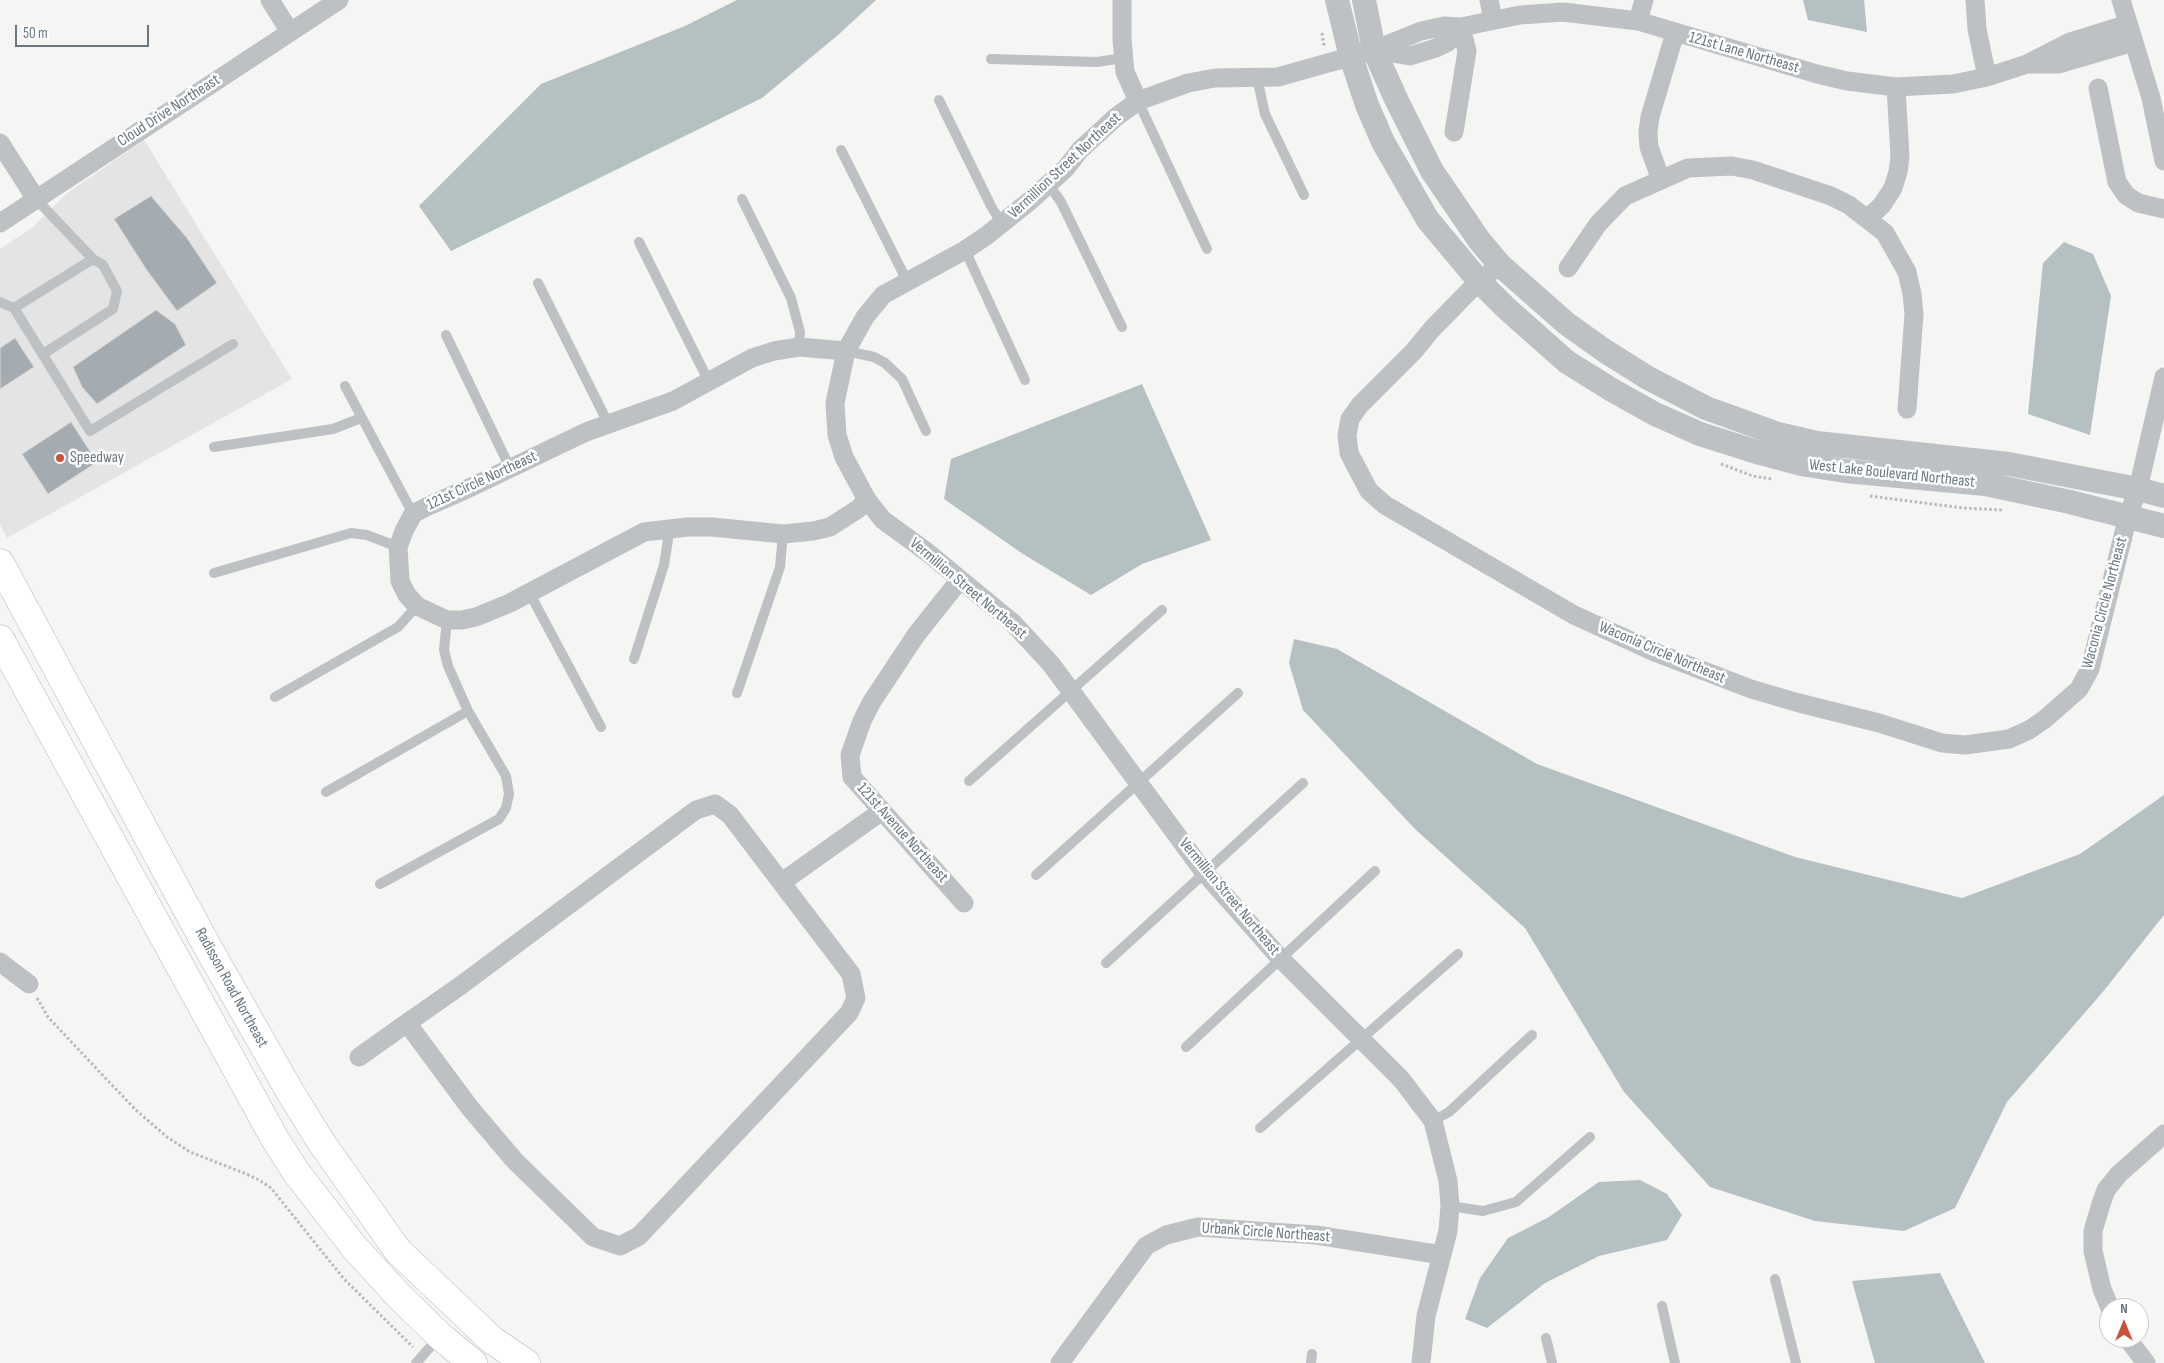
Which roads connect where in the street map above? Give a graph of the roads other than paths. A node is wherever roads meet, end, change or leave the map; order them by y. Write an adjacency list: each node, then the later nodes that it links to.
1 (270, 0): 14 (street)
2 (339, 0): 14 (street, Cloud Drive Northeast)
3 (1122, 0): 19 (street)
4 (1338, 0): 18 (street, West Lake Boulevard Northeast)
5 (1364, 0): 17 (street, West Lake Boulevard Northeast)
6 (1489, 0): 10 (street)
7 (1644, 0): 11 (street)
8 (1975, 0): 22 (street)
9 (2122, 0): 12 (street)
10 (1493, 19): 11 (street, 121st Lane Northeast); 13 (street, 121st Lane Northeast)
11 (1638, 22): 15 (street, 121st Lane Northeast)
12 (2128, 24): 16 (street); 21 (street, 121st Lane Northeast)
13 (1461, 27): 17 (street); 28 (street)
14 (290, 32): 35 (street, Cloud Drive Northeast)
15 (1675, 33): 24 (street, 121st Lane Northeast); 32 (street)
16 (2134, 42): 21 (street, 121st Lane Northeast); 31 (street)
17 (1374, 50): 18 (street, Vermillion Street Northeast); 45 (street, West Lake Boulevard Northeast)
18 (1351, 56): 23 (street, Vermillion Street Northeast); 48 (street, West Lake Boulevard Northeast)
19 (1123, 58): 20 (lane); 27 (street)
20 (991, 59)
21 (2027, 64): 22 (street, 121st Lane Northeast)
22 (1987, 77): 24 (street, 121st Lane Northeast)
23 (1257, 78): 27 (street, Vermillion Street Northeast); 34 (lane)
24 (1896, 87): 38 (street)
25 (2098, 88): 37 (street)
26 (938, 100): 40 (lane)
27 (1138, 101): 33 (street, Vermillion Street Northeast); 42 (lane)
28 (1454, 132)
29 (0, 143): 35 (street)
30 (841, 150): 47 (lane)
31 (2164, 161)
32 (1661, 180): 38 (street); 46 (street)
33 (1049, 184): 40 (street, Vermillion Street Northeast); 52 (lane)
34 (1304, 195)
35 (36, 199): 39 (street, Cloud Drive Northeast); 44 (lane)
36 (742, 199): 55 (lane)
37 (2164, 209)
38 (1867, 219): 62 (street)
39 (0, 223)
40 (1002, 224): 43 (street, Vermillion Street Northeast)
41 (639, 242): 60 (lane)
42 (1207, 249)
43 (965, 250): 47 (street, Vermillion Street Northeast); 59 (lane)
44 (93, 259): 51 (lane); 57 (lane)
45 (1500, 265): 48 (street, Waconia Circle Northeast); 68 (street, West Lake Boulevard Northeast)
46 (1568, 268)
47 (907, 281): 56 (street, Vermillion Street Northeast)
48 (1479, 281): 72 (street, West Lake Boulevard Northeast); 72 (street, Waconia Circle Northeast)
49 (538, 284): 64 (lane)
50 (0, 302): 51 (lane)
51 (14, 308): 57 (lane)
52 (1122, 326)
53 (446, 336): 67 (lane)
54 (233, 344): 57 (lane)
55 (799, 347): 56 (street, 121st Circle Northeast); 60 (street, 121st Circle Northeast)
56 (846, 351): 65 (lane); 70 (street, Vermillion Street Northeast)
57 (43, 354)
58 (2164, 377): 68 (street, Waconia Circle Northeast)
59 (1025, 380)
60 (709, 382): 64 (street, 121st Circle Northeast)
61 (345, 386): 63 (lane)
62 (1907, 409)
63 (362, 418): 66 (lane); 71 (lane)
64 (608, 423): 67 (street, 121st Circle Northeast)
65 (926, 431)
66 (214, 447)
67 (510, 468): 71 (street, 121st Circle Northeast)
68 (2138, 489): 69 (street, West Lake Boulevard Northeast); 72 (street, Waconia Circle Northeast)
69 (2164, 496)
70 (867, 500): 75 (street); 79 (street, Vermillion Street Northeast)
71 (413, 514): 76 (street, 121st Circle Northeast)
72 (2128, 516): 73 (street, West Lake Boulevard Northeast)
73 (2164, 526)
74 (667, 529): 75 (street); 80 (street); 85 (lane)
75 (783, 534): 87 (lane)
76 (398, 547): 78 (lane); 81 (street, 121st Circle Northeast)
77 (0, 563): 126 (main road, Radisson Road Northeast)
78 (214, 573)
79 (959, 581): 86 (street, Vermillion Street Northeast); 96 (street, 121st Avenue Northeast)
80 (529, 592): 83 (street); 91 (lane)
81 (416, 606): 83 (street); 89 (lane)
82 (1162, 610): 86 (lane)
83 (447, 620): 90 (lane)
84 (0, 639): 124 (main road)
85 (634, 659)
86 (1071, 690): 92 (lane); 93 (street, Vermillion Street Northeast)
87 (737, 693)
88 (1238, 693): 93 (lane)
89 (275, 697)
90 (468, 711): 95 (lane); 101 (lane)
91 (601, 727)
92 (969, 781)
93 (1138, 782): 98 (street, Vermillion Street Northeast); 99 (lane)
94 (1303, 783): 98 (lane)
95 (326, 792)
96 (882, 811): 100 (street); 102 (street, 121st Avenue Northeast)
97 (1375, 871): 104 (lane)
98 (1204, 872): 104 (street, Vermillion Street Northeast); 106 (lane)
99 (1036, 875)
100 (782, 882): 108 (street); 108 (street)
101 (380, 884)
102 (964, 904)
103 (1458, 954): 110 (lane)
104 (1280, 958): 110 (street, Vermillion Street Northeast); 111 (lane)
105 (0, 962): 107 (street)
106 (1106, 963)
107 (28, 984)
108 (408, 1023): 112 (street)
109 (1532, 1034): 113 (lane)
110 (1361, 1039): 113 (street, Vermillion Street Northeast); 114 (lane)
111 (1186, 1047)
112 (359, 1057)
113 (1433, 1121): 117 (street, Vermillion Street Northeast)
114 (1260, 1128)
115 (2164, 1134): 120 (street)
116 (1590, 1137): 117 (lane)
117 (1450, 1206): 118 (street, Vermillion Street Northeast)
118 (1442, 1255): 127 (street, Urbank Circle Northeast); 128 (street, Vermillion Street Northeast)
119 (1775, 1279): 131 (lane)
120 (2106, 1298)
121 (1662, 1306): 130 (lane)
122 (1546, 1338): 129 (lane)
123 (2135, 1348): 132 (street)
124 (426, 1351): 125 (main road)
125 (473, 1363)
126 (526, 1363)
127 (1060, 1363)
128 (1421, 1363)
129 (1552, 1363)
130 (1675, 1363)
131 (1796, 1363)
132 (2146, 1363)

